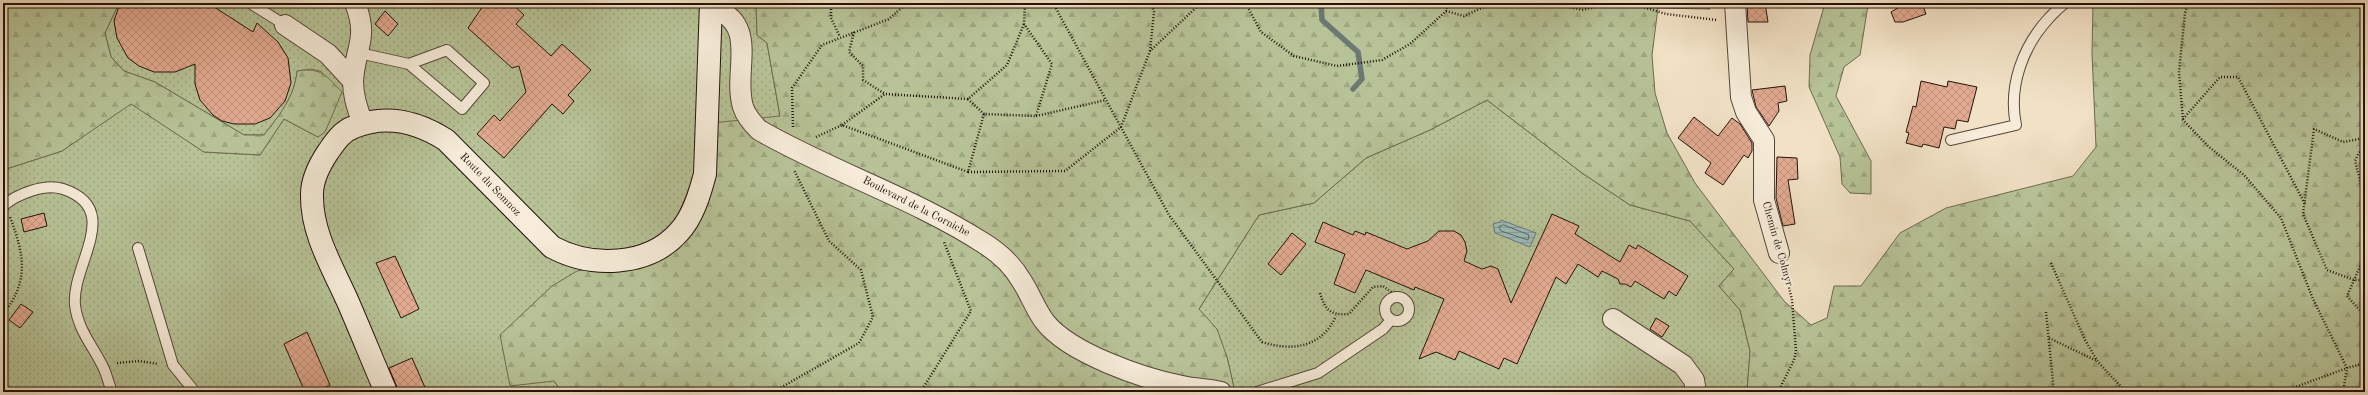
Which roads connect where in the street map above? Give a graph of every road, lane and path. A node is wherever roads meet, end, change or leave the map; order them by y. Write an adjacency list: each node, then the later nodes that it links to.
1 (250, 3): 24 (lane)
2 (355, 3): 28 (street)
3 (831, 3): 26 (path)
4 (907, 3): 25 (path)
5 (1025, 3): 23 (path)
6 (1053, 3): 33 (path)
7 (1151, 3): 27 (path)
8 (1201, 3): 27 (path)
9 (1243, 3): 21 (path)
10 (1448, 3): 21 (path)
11 (1502, 3): 21 (path)
12 (1553, 3): 13 (path)
13 (1612, 3)
14 (1630, 3): 22 (path)
15 (1735, 3): 49 (street, Chemin de Colmyr)
16 (1946, 3): 20 (path)
17 (2065, 3): 41 (lane)
18 (2188, 3): 36 (path)
19 (711, 5): 37 (main road, Route du Semnoz); 42 (street, Boulevard de la Corniche)
20 (1923, 6)
21 (1446, 10)
22 (1719, 20)
23 (1024, 24): 32 (path); 35 (path)
24 (285, 25): 30 (street)
25 (854, 32): 26 (path); 31 (path)
26 (840, 37): 42 (path)
27 (1150, 51): 39 (path)
28 (359, 53): 29 (lane); 30 (street)
29 (409, 64): 29 (lane)
30 (354, 81): 37 (street)
31 (885, 94): 32 (path); 38 (path)
32 (968, 99): 34 (path)
33 (1106, 100): 35 (path); 39 (path)
34 (984, 114): 35 (path); 43 (path)
35 (1036, 116)
36 (2183, 120): 45 (path); 67 (path)
37 (363, 123): 70 (main road, Route du Semnoz)
38 (842, 125): 42 (path); 43 (path)
39 (1121, 127): 43 (path); 58 (path)
40 (2365, 139): 44 (path); 45 (path)
41 (1951, 140)
42 (793, 147): 47 (street, Boulevard de la Corniche); 71 (path)
43 (968, 172)
44 (2365, 199)
45 (2305, 204): 52 (path)
46 (4, 205): 57 (path); 66 (lane)
47 (932, 214): 72 (path); 73 (street, Boulevard de la Corniche)
48 (138, 248): 65 (lane)
49 (1779, 253): 76 (path, Chemin de Colmyr)
50 (2365, 255): 52 (path)
51 (2050, 263): 63 (path)
52 (2354, 280): 53 (path); 59 (path)
53 (2365, 280)
54 (1320, 293): 58 (path)
55 (1398, 297): 58 (path); 61 (lane); 61 (lane)
56 (2046, 312): 62 (path)
57 (3, 314)
58 (1336, 316)
59 (2365, 316)
60 (1613, 319): 75 (street)
61 (1391, 320): 74 (lane)
62 (2048, 338): 63 (path); 77 (path)
63 (2098, 362): 78 (path)
64 (2365, 363): 67 (path)
65 (173, 366): 66 (path); 69 (lane)
66 (104, 368): 68 (lane)
67 (2347, 368): 79 (path); 80 (path)
68 (112, 392)
69 (195, 392)
70 (386, 392)
71 (773, 392)
72 (910, 392)
73 (1221, 392)
74 (1257, 392)
75 (1696, 392)
76 (1778, 392)
77 (2054, 392)
78 (2126, 392)
79 (2282, 392)
80 (2343, 392)

